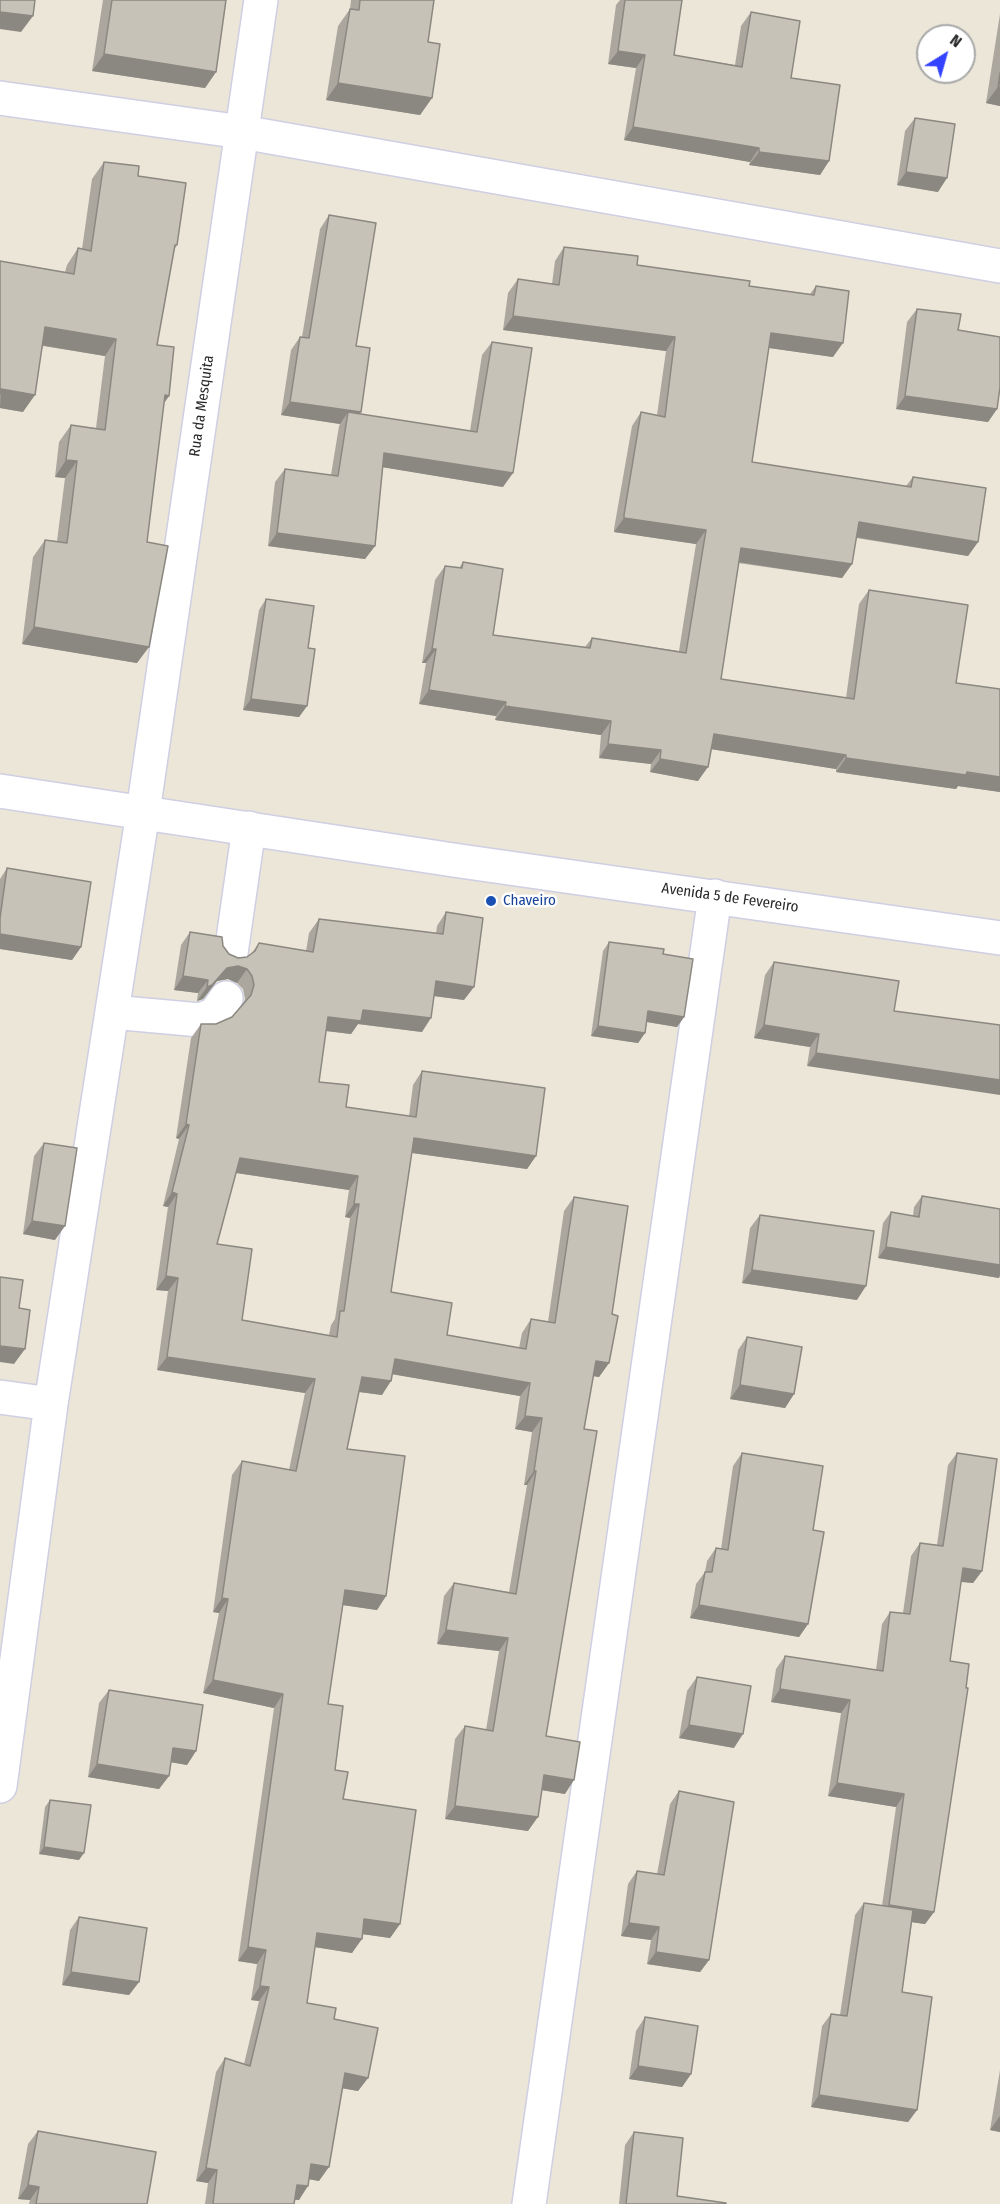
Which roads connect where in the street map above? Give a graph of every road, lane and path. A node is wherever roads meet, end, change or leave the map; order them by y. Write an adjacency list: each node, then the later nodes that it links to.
1 (261, 0): 3 (street, Rua da Mesquita)
2 (0, 98): 3 (street)
3 (242, 132): 4 (street); 6 (street, Rua da Mesquita)
4 (1000, 266)
5 (0, 791): 6 (street, Avenida 5 de Fevereiro)
6 (143, 812): 7 (street, Avenida 5 de Fevereiro); 12 (street, Rua da Mesquita)
7 (249, 828): 8 (street, Avenida 5 de Fevereiro); 10 (street)
8 (715, 896): 9 (street, Avenida 5 de Fevereiro); 16 (street)
9 (1000, 938)
10 (231, 953)
11 (226, 998): 12 (street)
12 (112, 1012): 14 (street, Rua da Mesquita)
13 (0, 1397): 14 (street)
14 (51, 1404): 15 (street, Rua da Mesquita)
15 (0, 1786)
16 (529, 2204)

